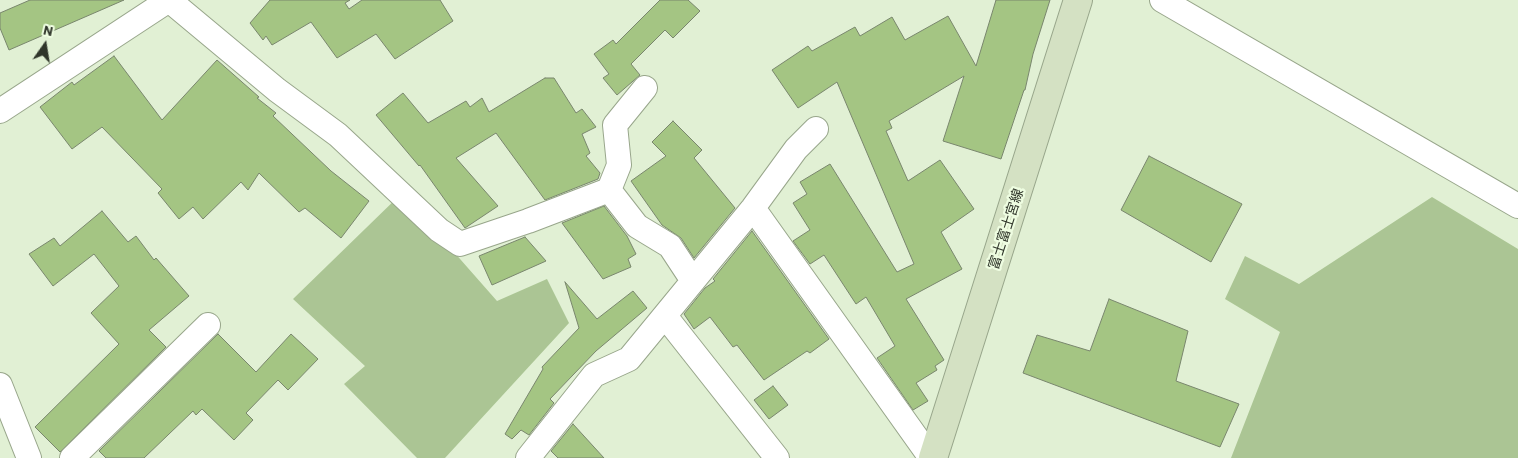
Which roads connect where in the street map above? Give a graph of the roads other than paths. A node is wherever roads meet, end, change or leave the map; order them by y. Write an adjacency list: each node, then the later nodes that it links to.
1 (169, 0): 5 (street); 7 (street)
2 (1078, 0): 18 (main road, 富士富士宮線)
3 (1162, 0): 8 (street)
4 (645, 88): 7 (street)
5 (0, 111)
6 (816, 130): 9 (street)
7 (609, 190): 10 (street)
8 (1518, 206)
9 (753, 208): 10 (street); 18 (street)
10 (693, 281): 11 (street)
11 (665, 316): 16 (street); 17 (street)
12 (208, 325): 15 (street)
13 (0, 385): 14 (street)
14 (29, 458)
15 (72, 458)
16 (528, 458)
17 (777, 458)
18 (932, 458)

